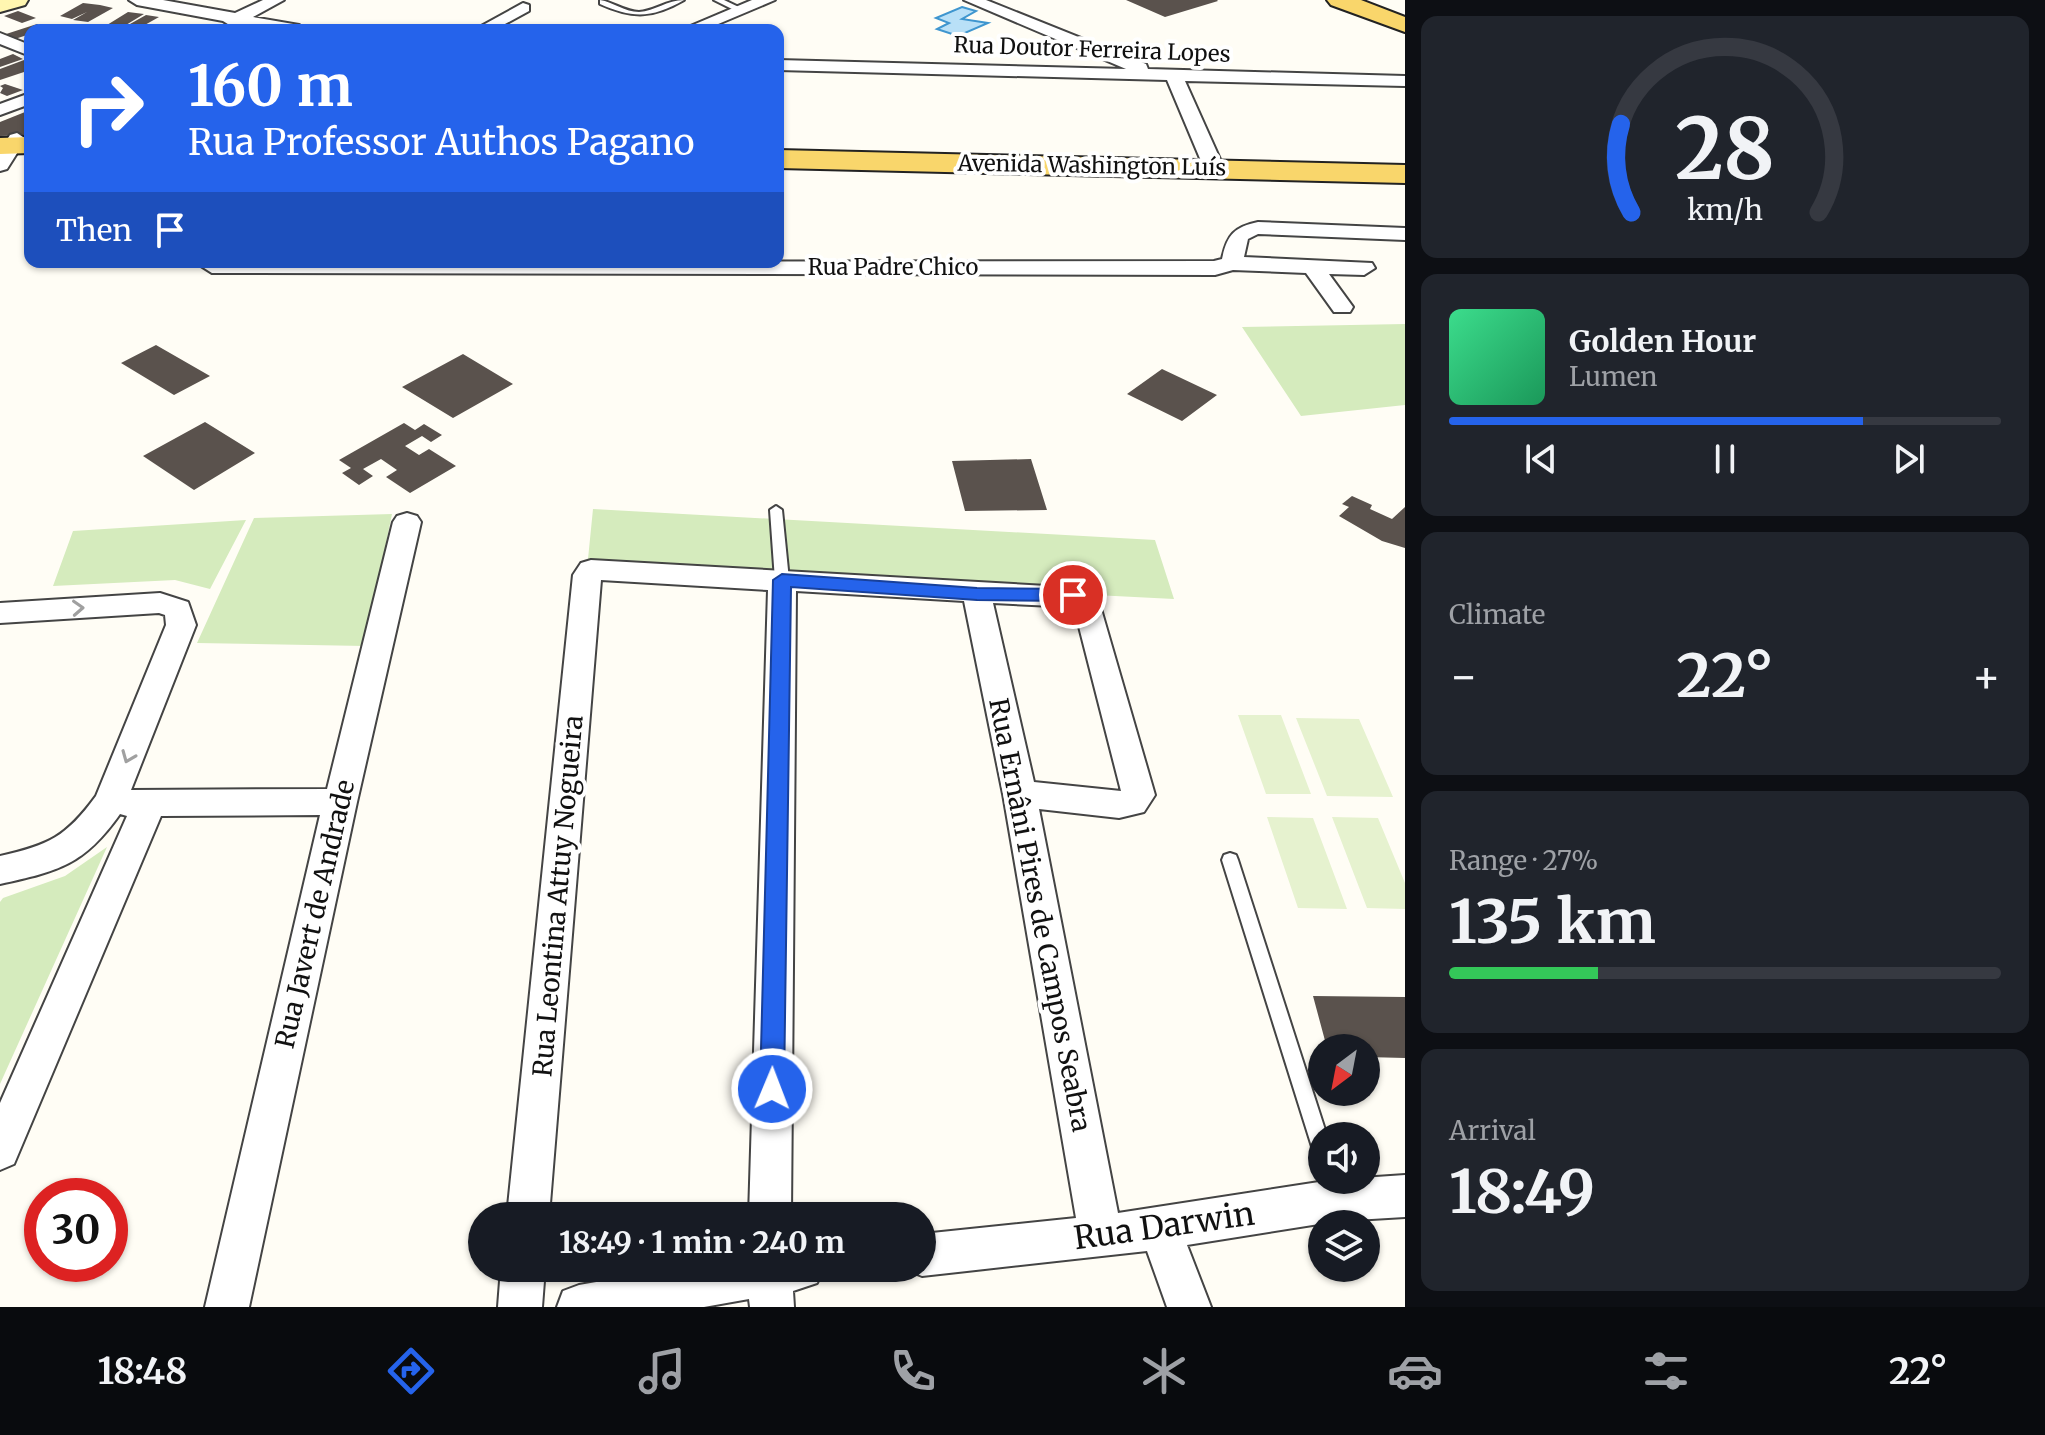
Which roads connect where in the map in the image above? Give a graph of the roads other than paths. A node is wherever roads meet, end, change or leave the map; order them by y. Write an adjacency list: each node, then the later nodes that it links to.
1 (17, 0): 11 (street)
2 (137, 0): 15 (street)
3 (276, 0): 15 (street)
4 (680, 0): 10 (lane)
5 (718, 0): 13 (lane)
6 (767, 0): 13 (street)
7 (972, 0): 24 (street)
8 (1339, 0): 20 (main road)
9 (1361, 0): 14 (main road)
10 (603, 2)
11 (0, 5)
12 (523, 8): 18 (street)
13 (741, 10): 19 (street)
14 (1405, 16)
15 (236, 19): 16 (street); 17 (street)
16 (223, 24)
17 (265, 24)
18 (493, 24)
19 (705, 24)
20 (1405, 25)
21 (0, 38): 22 (street)
22 (24, 48)
23 (784, 65): 24 (street, Rua Doutor Ferreira Lopes)
24 (1165, 76): 25 (street, Rua Doutor Ferreira Lopes); 30 (street)
25 (1405, 81)
26 (24, 100): 27 (street)
27 (0, 110)
28 (784, 151): 30 (main road, Avenida Washington Luís)
29 (784, 159): 30 (main road, Avenida Washington Luís)
30 (1213, 164): 31 (main road, Avenida Washington Luís); 32 (main road, Avenida Washington Luís)
31 (1405, 166)
32 (1405, 174)
33 (1405, 234): 34 (street)
34 (1232, 263): 35 (street, Rua Padre Chico); 36 (street, Rua Padre Chico)
35 (784, 267)
36 (1313, 267): 37 (street, Rua Padre Chico); 38 (street)
37 (1364, 268)
38 (1342, 307)
39 (776, 510): 41 (lane)
40 (407, 522): 46 (street, Rua Javert de Andrade)
41 (782, 580): 42 (street); 55 (street, Rua Leontina Attuy Nogueira); 56 (street)
42 (977, 594): 44 (street, Rua Ernâni Pires de Campos Seabra); 44 (street)
43 (0, 613): 45 (street, one-way to 45)
44 (1020, 794): 58 (street, Rua Ernâni Pires de Campos Seabra)
45 (110, 802): 47 (street); 49 (street)
46 (340, 802): 47 (street); 62 (street, Rua Javert de Andrade)
47 (149, 804): 51 (street)
48 (1230, 860): 50 (lane)
49 (0, 870)
50 (1313, 1122)
51 (0, 1150)
52 (1317, 1194): 57 (street, Rua Darwin)
53 (1380, 1194): 54 (street, Rua Darwin)
54 (1405, 1196)
55 (529, 1202)
56 (770, 1202)
57 (1160, 1229): 58 (street, Rua Darwin); 65 (street)
58 (1101, 1237): 59 (street, Rua Darwin)
59 (936, 1254)
60 (522, 1282): 63 (street)
61 (757, 1282): 64 (street)
62 (227, 1307)
63 (520, 1307)
64 (579, 1307)
65 (1189, 1307)

